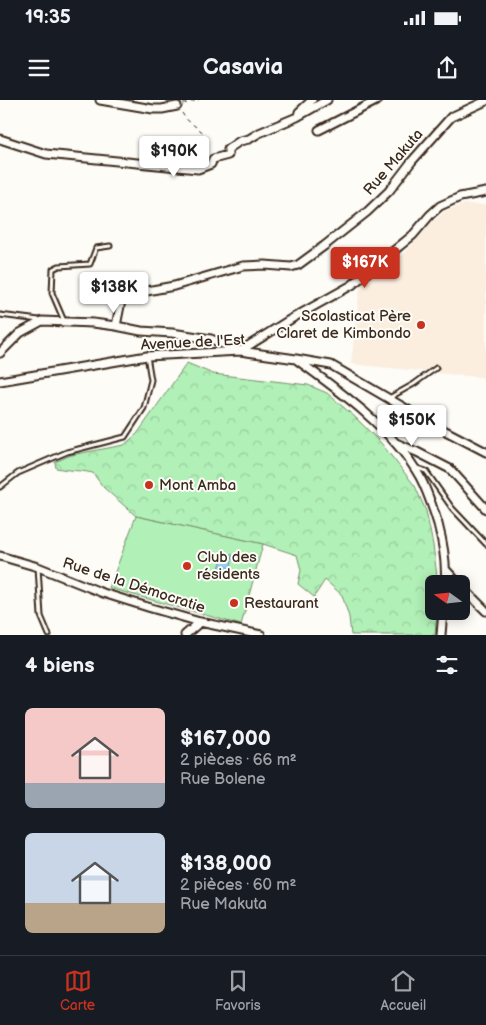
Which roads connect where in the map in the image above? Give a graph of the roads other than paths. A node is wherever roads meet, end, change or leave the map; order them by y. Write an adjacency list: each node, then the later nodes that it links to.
1 (100, 100): 6 (street)
2 (312, 100): 7 (street)
3 (327, 100): 7 (street)
4 (378, 100): 8 (street)
5 (486, 100): 17 (street, Rue Makuta)
6 (177, 106)
7 (298, 117): 9 (street)
8 (320, 130)
9 (0, 139)
10 (486, 192): 11 (street)
11 (471, 195): 12 (lane); 18 (street)
12 (486, 197)
13 (110, 246): 16 (lane)
14 (0, 315): 15 (lane)
15 (42, 321): 16 (street); 19 (street)
16 (64, 322): 17 (street)
17 (116, 326): 18 (street)
18 (240, 351): 20 (street, Avenue de l'Est); 21 (street, Avenue de l'Est)
19 (0, 353)
20 (147, 356): 23 (street, Avenue de l'Est); 28 (lane)
21 (296, 359): 24 (street, Avenue de l'Est); 25 (street)
22 (436, 368): 24 (lane)
23 (0, 381)
24 (389, 399): 26 (street, Avenue de l'Est)
25 (395, 443): 27 (street); 29 (street)
26 (486, 452)
27 (414, 467): 30 (lane); 33 (street)
28 (0, 487)
29 (486, 510)
30 (486, 544)
31 (0, 556): 32 (street, Rue de la Démocratie)
32 (38, 567): 39 (street, Rue de la Démocratie); 40 (lane)
33 (447, 571): 34 (street); 35 (street)
34 (447, 575)
35 (451, 575)
36 (470, 595): 37 (street)
37 (486, 611)
38 (442, 620): 43 (street)
39 (200, 622): 41 (street); 42 (street, Rue de la Démocratie)
40 (49, 635)
41 (185, 635)
42 (261, 635)
43 (441, 635)

